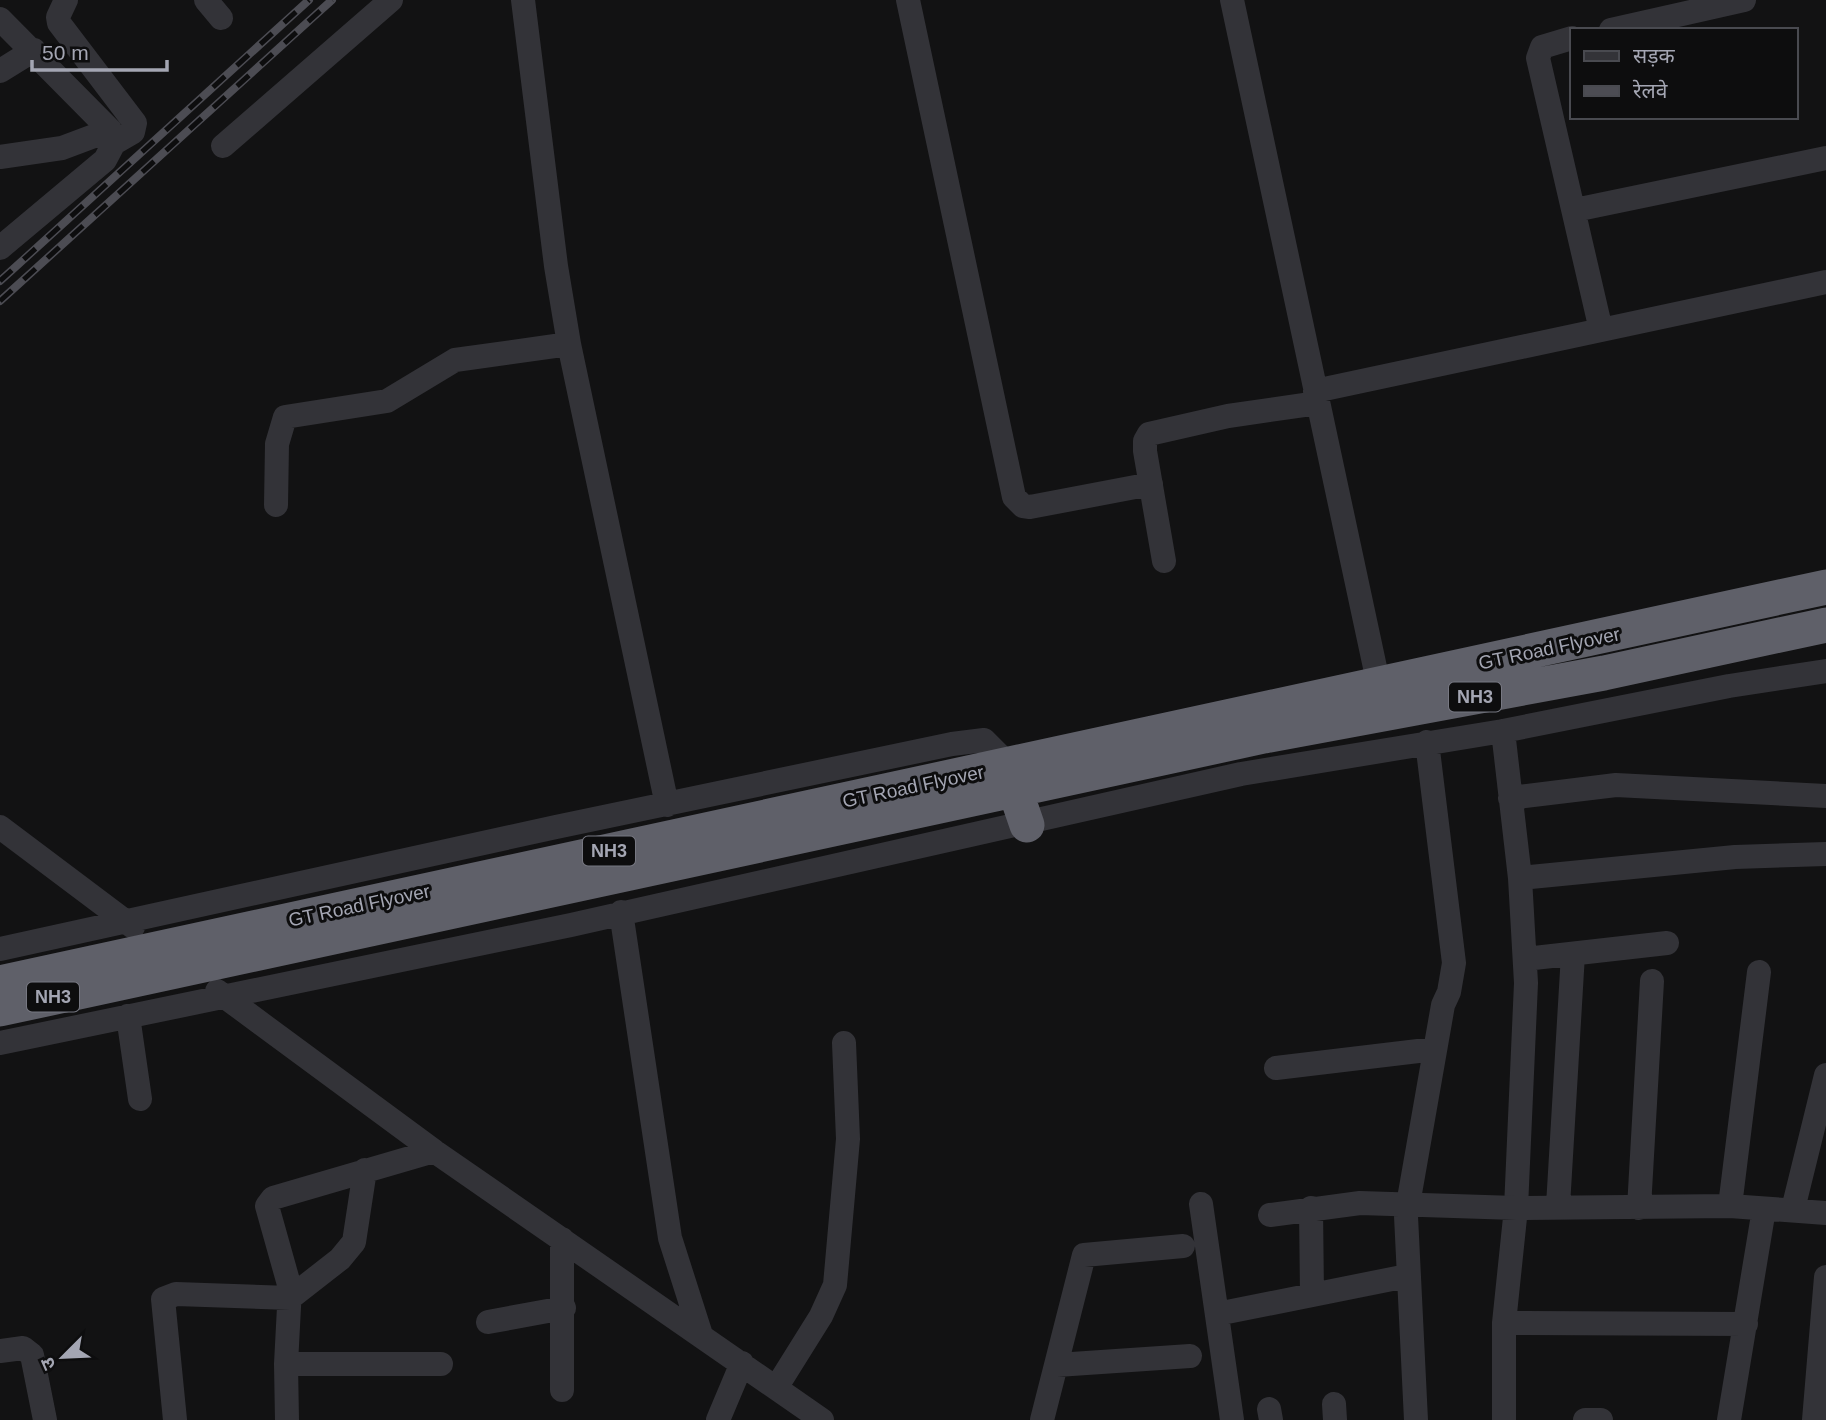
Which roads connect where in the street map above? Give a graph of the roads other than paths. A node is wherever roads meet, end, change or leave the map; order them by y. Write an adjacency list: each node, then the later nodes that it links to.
1 (65, 0): 12 (street)
2 (391, 0): 13 (street)
3 (523, 0): 20 (street)
4 (908, 0): 22 (street)
5 (1232, 0): 21 (street)
6 (1744, 0): 8 (street)
7 (0, 19): 10 (street)
8 (1620, 28)
9 (1570, 39): 16 (street)
10 (34, 50): 11 (street); 12 (street)
11 (0, 71)
12 (112, 137): 14 (street); 17 (street)
13 (223, 146)
14 (0, 157)
15 (1826, 158): 16 (street)
16 (1575, 210): 19 (street)
17 (0, 248)
18 (1826, 282): 19 (street)
19 (1601, 330): 21 (street)
20 (569, 344): 23 (street); 34 (street)
21 (1317, 397): 22 (street); 28 (street)
22 (1151, 484): 24 (street)
23 (275, 505)
24 (1164, 561)
25 (1826, 587): 28 (highway, GT Road Flyover / NH3)
26 (1826, 625): 31 (highway, GT Road Flyover / NH3)
27 (1826, 671): 29 (street)
28 (1379, 686): 31 (highway, GT Road Flyover / NH3)
29 (1503, 731): 30 (street); 33 (street)
30 (1427, 742): 35 (street); 54 (street)
31 (1012, 778): 34 (street); 35 (highway); 46 (highway, GT Road Flyover / NH3)
32 (1826, 796): 33 (street)
33 (1510, 798): 38 (street)
34 (667, 805): 40 (street)
35 (1027, 825): 39 (street)
36 (0, 827): 40 (street)
37 (1826, 854): 38 (street)
38 (1520, 878): 44 (street)
39 (621, 912): 49 (street); 82 (street)
40 (125, 921): 42 (street); 49 (street)
41 (1667, 943): 43 (street)
42 (0, 949)
43 (1573, 954): 44 (street); 62 (street)
44 (1525, 959): 65 (street)
45 (1759, 972): 63 (street)
46 (104, 974): 48 (highway, GT Road Flyover / NH3); 50 (highway, GT Road Flyover / NH3)
47 (1652, 981): 66 (street)
48 (0, 983)
49 (224, 996): 51 (street); 58 (street)
50 (0, 1009)
51 (128, 1016): 52 (street); 57 (street)
52 (0, 1043)
53 (844, 1043): 89 (street)
54 (1435, 1049): 55 (street); 61 (street)
55 (1276, 1068)
56 (1826, 1075): 68 (street)
57 (140, 1099)
58 (434, 1151): 59 (street); 71 (street)
59 (365, 1170): 76 (street); 76 (street)
60 (1201, 1204): 78 (street)
61 (1407, 1205): 64 (street); 65 (street); 73 (street)
62 (1558, 1206): 65 (street); 66 (street)
63 (1730, 1206): 66 (street); 67 (street)
64 (1311, 1208): 70 (street); 75 (street)
65 (1516, 1208): 80 (street)
66 (1639, 1208)
67 (1764, 1209): 68 (street); 81 (street)
68 (1793, 1209): 69 (street)
69 (1826, 1213)
70 (1270, 1214)
71 (562, 1239): 77 (street); 82 (street)
72 (1183, 1246): 88 (street)
73 (1407, 1276): 75 (street); 98 (street)
74 (1826, 1278): 103 (street)
75 (1312, 1295): 78 (street)
76 (290, 1298): 86 (street); 92 (street)
77 (564, 1308): 79 (street); 90 (street)
78 (1217, 1314): 97 (street)
79 (488, 1322)
80 (1504, 1323): 81 (street); 99 (street)
81 (1746, 1324): 102 (street)
82 (701, 1335): 85 (street)
83 (0, 1351): 91 (street)
84 (1190, 1356): 88 (street)
85 (742, 1363): 89 (street); 94 (street)
86 (286, 1364): 87 (street); 93 (street)
87 (440, 1364)
88 (1057, 1365): 96 (street)
89 (776, 1388): 95 (street)
90 (562, 1390)
91 (45, 1420)
92 (174, 1420)
93 (287, 1420)
94 (718, 1420)
95 (822, 1420)
96 (1042, 1420)
97 (1232, 1420)
98 (1416, 1420)
99 (1504, 1420)
100 (1585, 1420): 101 (street)
101 (1601, 1420)
102 (1729, 1420)
103 (1814, 1420)

